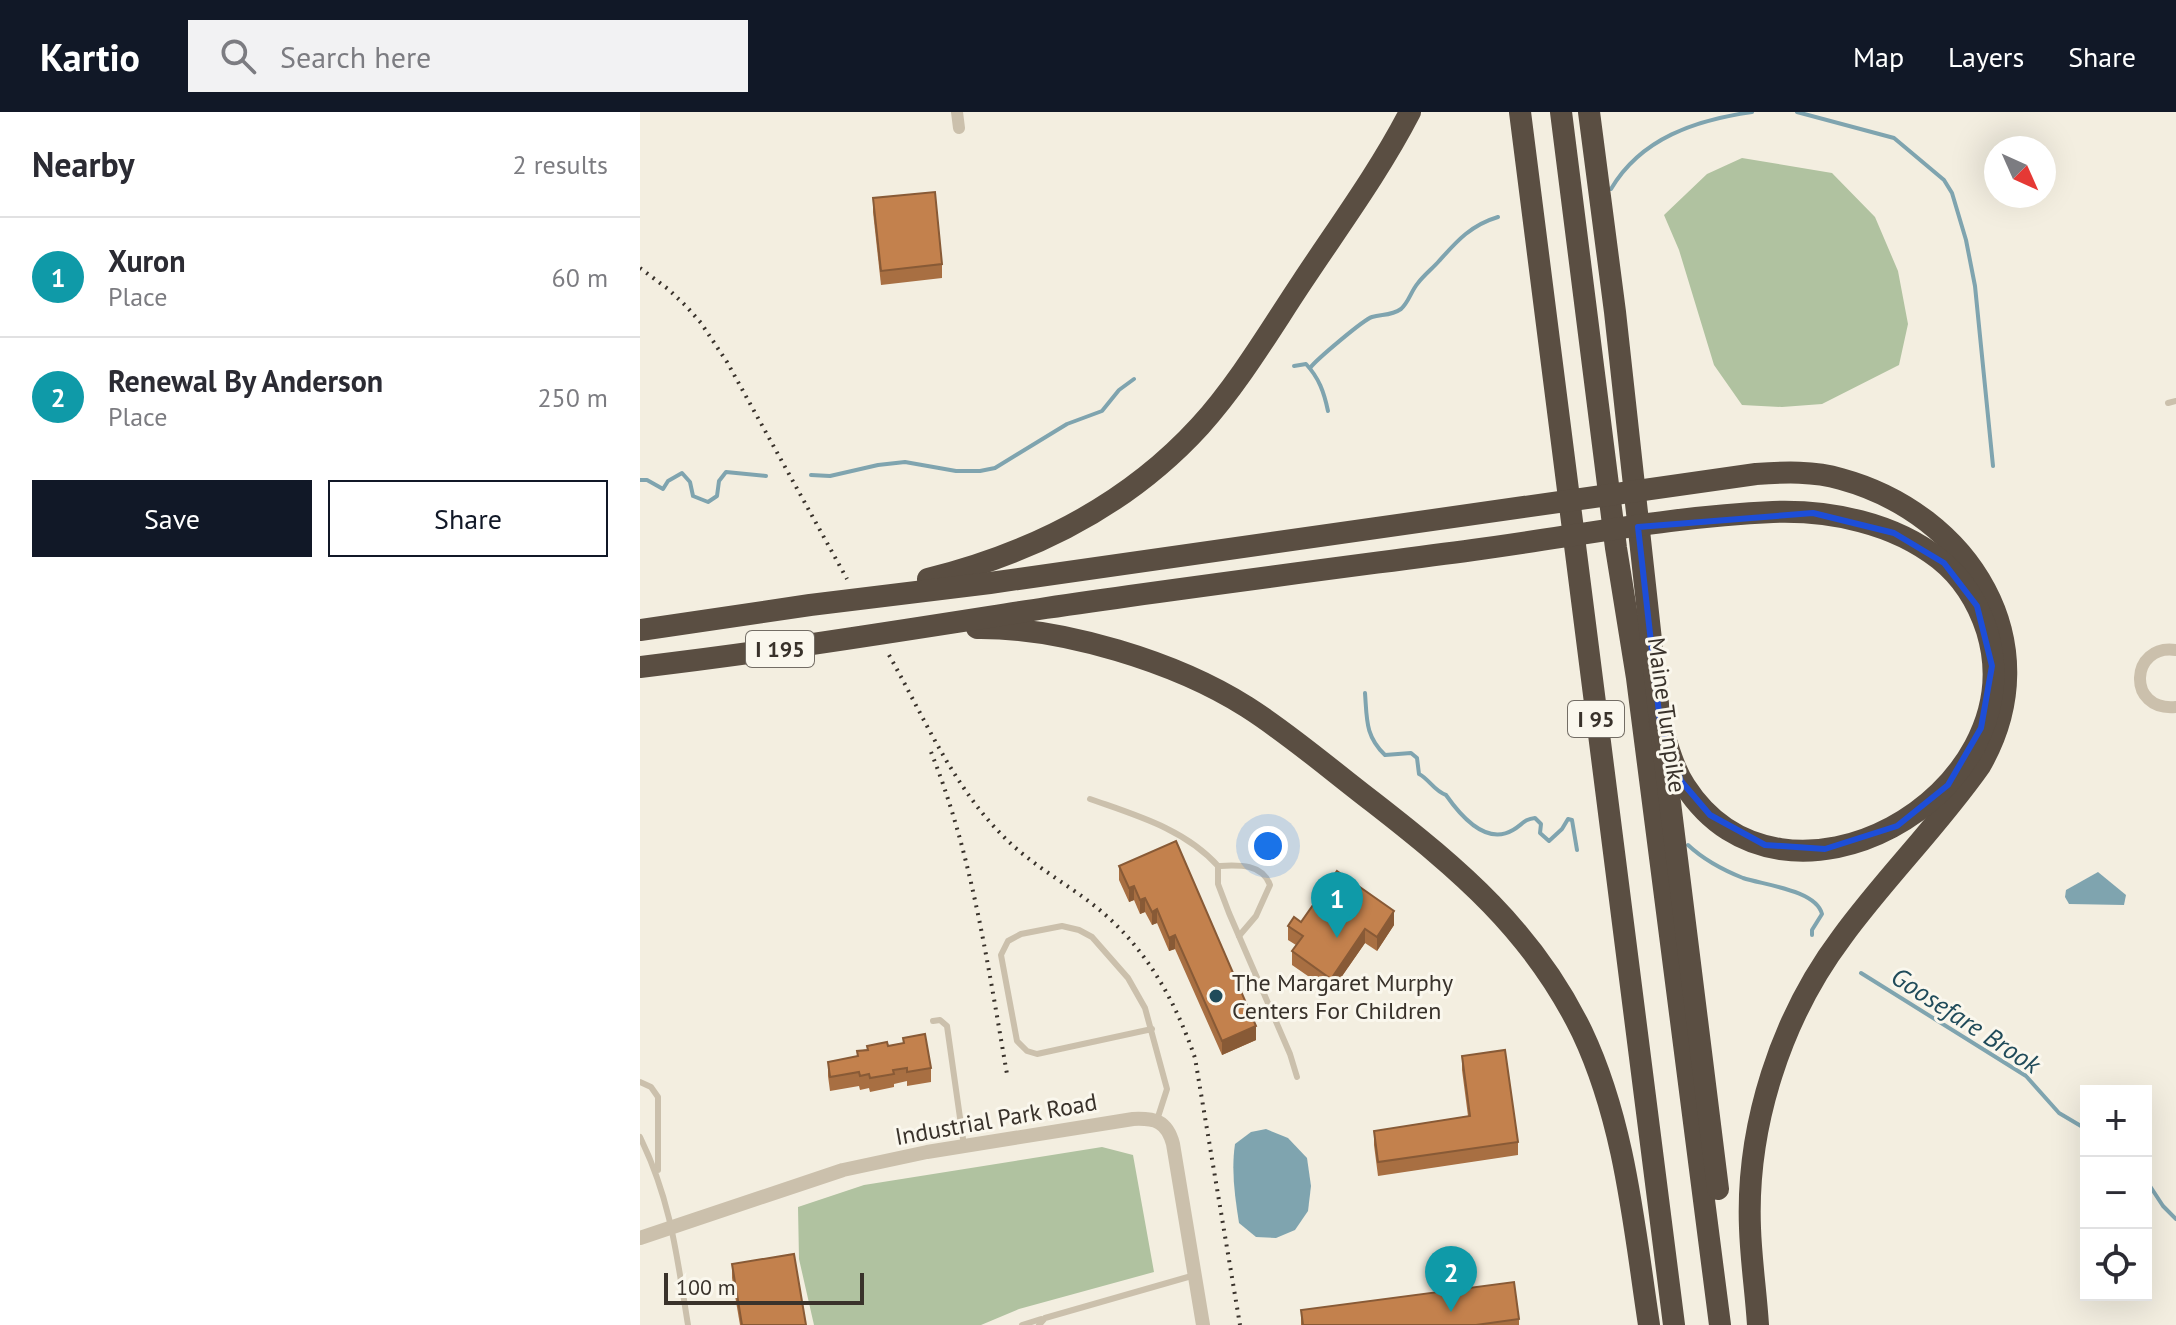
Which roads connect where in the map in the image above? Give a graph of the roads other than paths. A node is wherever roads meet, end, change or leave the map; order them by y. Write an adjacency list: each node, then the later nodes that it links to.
1 (957, 112): 6 (street)
2 (1410, 112): 9 (highway)
3 (1520, 112): 36 (highway, I 95)
4 (1561, 112): 37 (highway, Maine Turnpike / I 95)
5 (1589, 112): 15 (highway)
6 (959, 128)
7 (2176, 401): 8 (lane)
8 (2168, 403)
9 (810, 605): 11 (highway, I 195); 39 (highway)
10 (920, 629): 13 (highway, I 195); 15 (highway); 35 (highway)
11 (640, 630)
12 (2176, 650): 14 (street)
13 (640, 667)
14 (2176, 707)
15 (1660, 722): 38 (highway)
16 (1090, 799): 17 (lane)
17 (1218, 866): 18 (lane); 18 (lane)
18 (1239, 936): 21 (lane)
19 (933, 1021): 25 (lane)
20 (1152, 1029): 20 (lane); 23 (lane)
21 (1297, 1077)
22 (640, 1082): 26 (lane)
23 (1157, 1120): 25 (street, Industrial Park Road); 29 (street)
24 (640, 1137): 26 (lane)
25 (964, 1146): 27 (street, Industrial Park Road)
26 (658, 1173): 27 (lane)
27 (672, 1227): 28 (street, Industrial Park Road); 31 (lane)
28 (640, 1238)
29 (1195, 1275): 30 (lane); 34 (street)
30 (1045, 1318): 32 (lane); 33 (lane)
31 (688, 1325)
32 (1022, 1325)
33 (1039, 1325)
34 (1203, 1325)
35 (1649, 1325)
36 (1674, 1325)
37 (1720, 1325)
38 (1735, 1325)
39 (1758, 1325)

